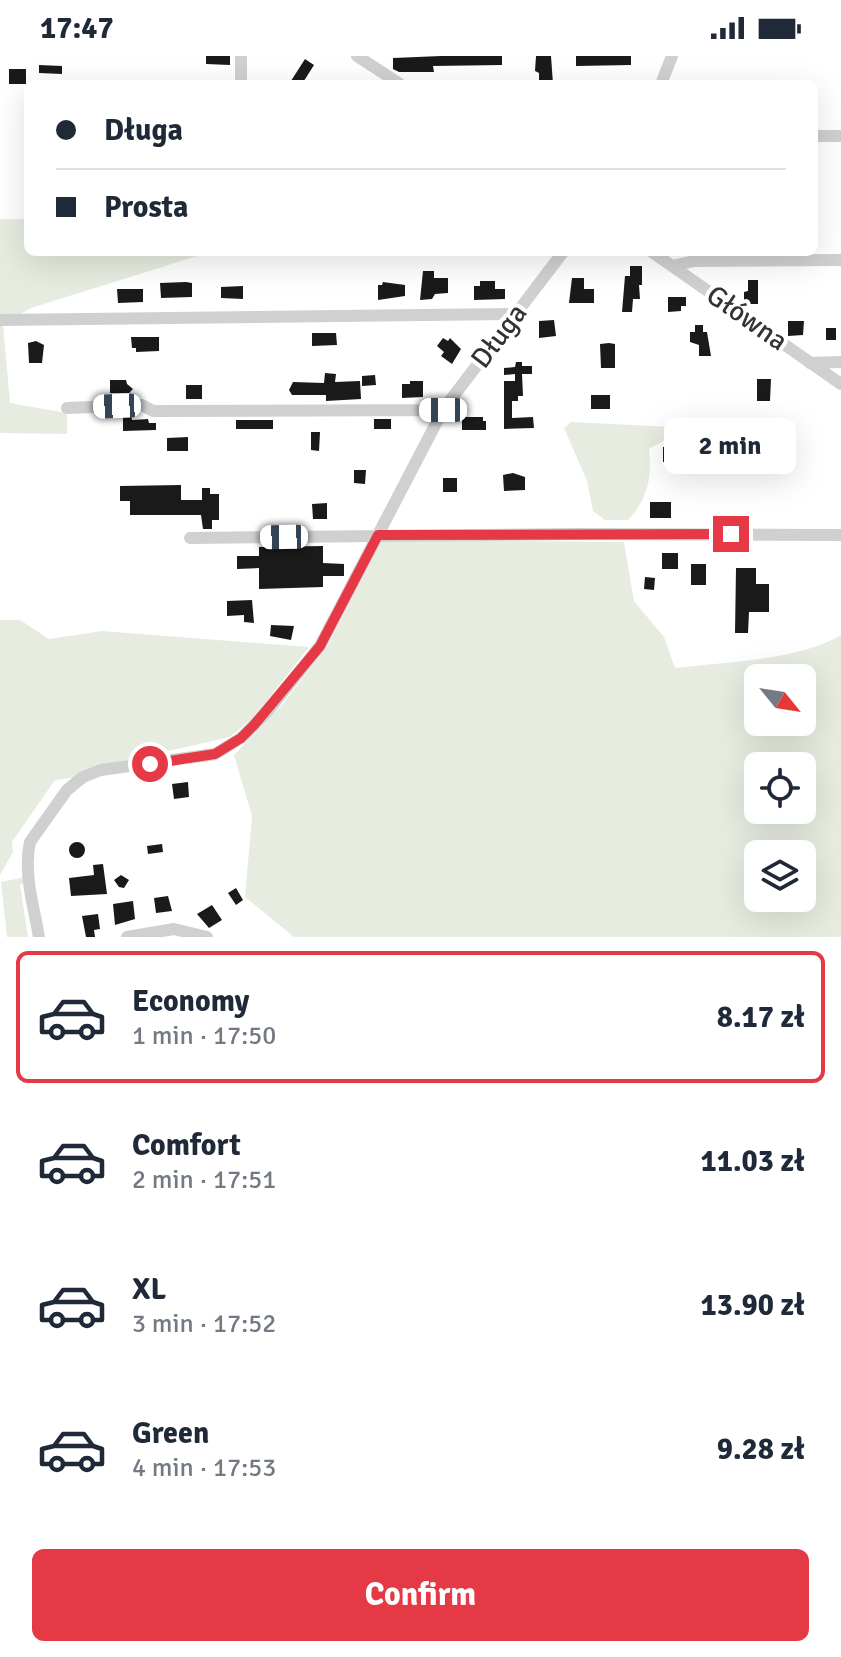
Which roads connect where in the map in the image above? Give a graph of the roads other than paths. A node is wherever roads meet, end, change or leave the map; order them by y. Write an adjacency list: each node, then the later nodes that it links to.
1 (241, 56): 4 (street)
2 (357, 56): 5 (street)
3 (672, 56): 6 (street)
4 (241, 80)
5 (394, 80)
6 (663, 80)
7 (818, 136): 8 (street)
8 (841, 136)
9 (560, 256): 13 (street, Długa)
10 (658, 256): 12 (street, Główna)
11 (841, 260): 12 (street)
12 (672, 266): 16 (street, Główna)
13 (516, 314): 14 (street); 19 (street, Długa)
14 (0, 320)
15 (841, 362): 16 (street)
16 (810, 363): 17 (street, Główna)
17 (841, 384)
18 (67, 408): 19 (street)
19 (443, 410): 20 (street, Długa)
20 (378, 535): 21 (street); 22 (street); 23 (street, Długa)
21 (841, 535)
22 (190, 538)
23 (39, 937)
24 (127, 937): 25 (street)
25 (207, 937)

